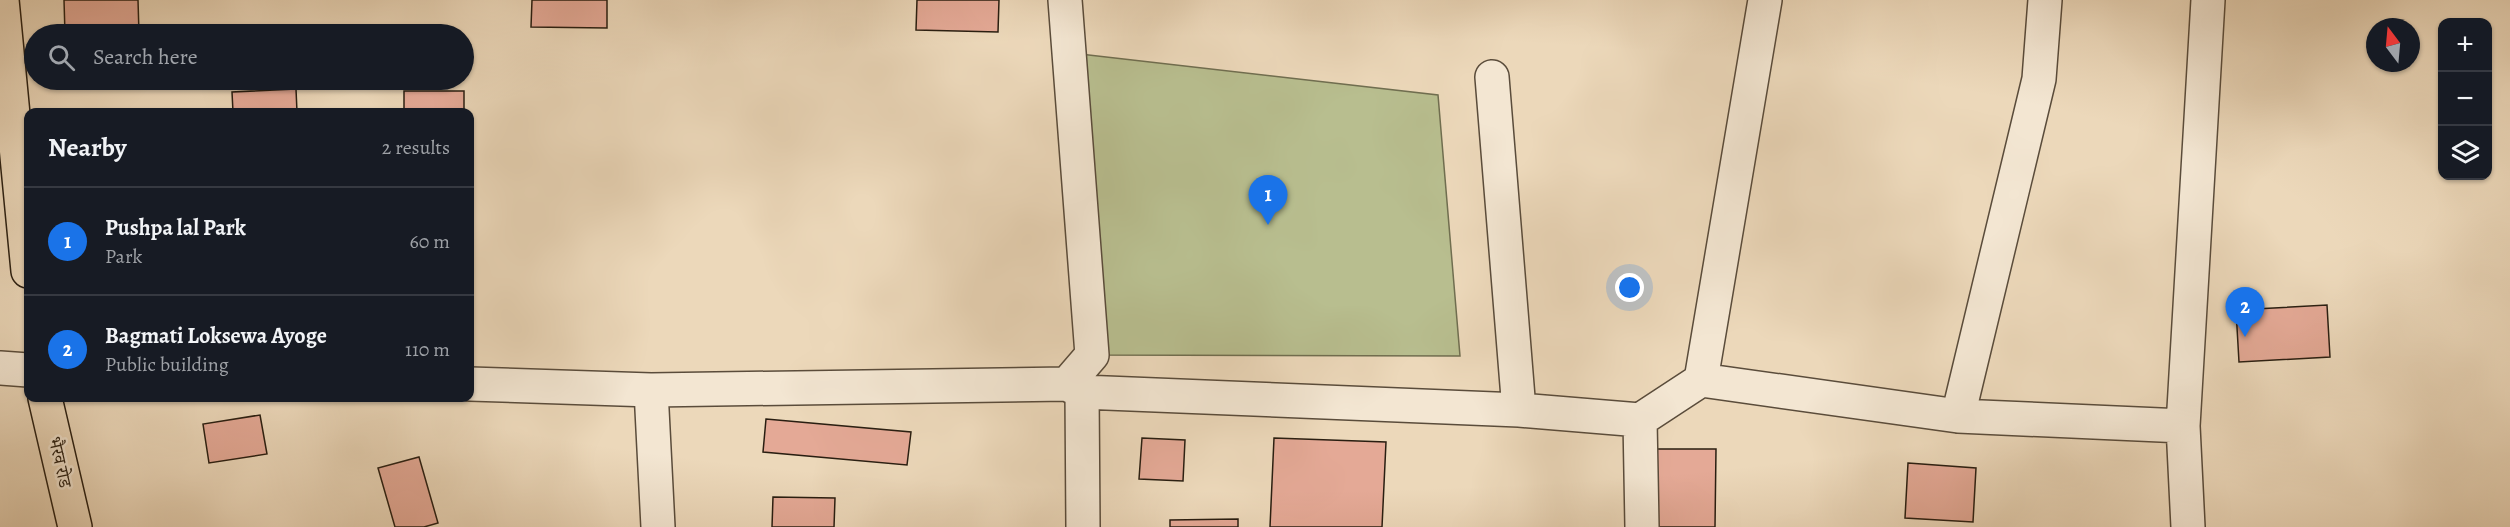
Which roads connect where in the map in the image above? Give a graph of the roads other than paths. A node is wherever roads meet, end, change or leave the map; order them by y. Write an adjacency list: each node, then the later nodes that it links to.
1 (2, 0): 7 (main road)
2 (1065, 0): 12 (street)
3 (1765, 0): 10 (street)
4 (2045, 0): 16 (street)
5 (2208, 0): 18 (street)
6 (1492, 77): 15 (street)
7 (24, 229)
8 (0, 368): 9 (street)
9 (24, 370)
10 (1701, 380): 16 (street); 17 (street)
11 (474, 384): 13 (street)
12 (1075, 388): 13 (street); 15 (street); 21 (street)
13 (651, 390): 20 (street)
14 (46, 402): 19 (main road, भैरव रोड)
15 (1519, 410): 17 (street)
16 (1958, 416): 18 (street)
17 (1640, 420): 22 (street)
18 (2183, 426): 23 (street)
19 (75, 527)
20 (658, 527)
21 (1083, 527)
22 (1642, 527)
23 (2188, 527)

